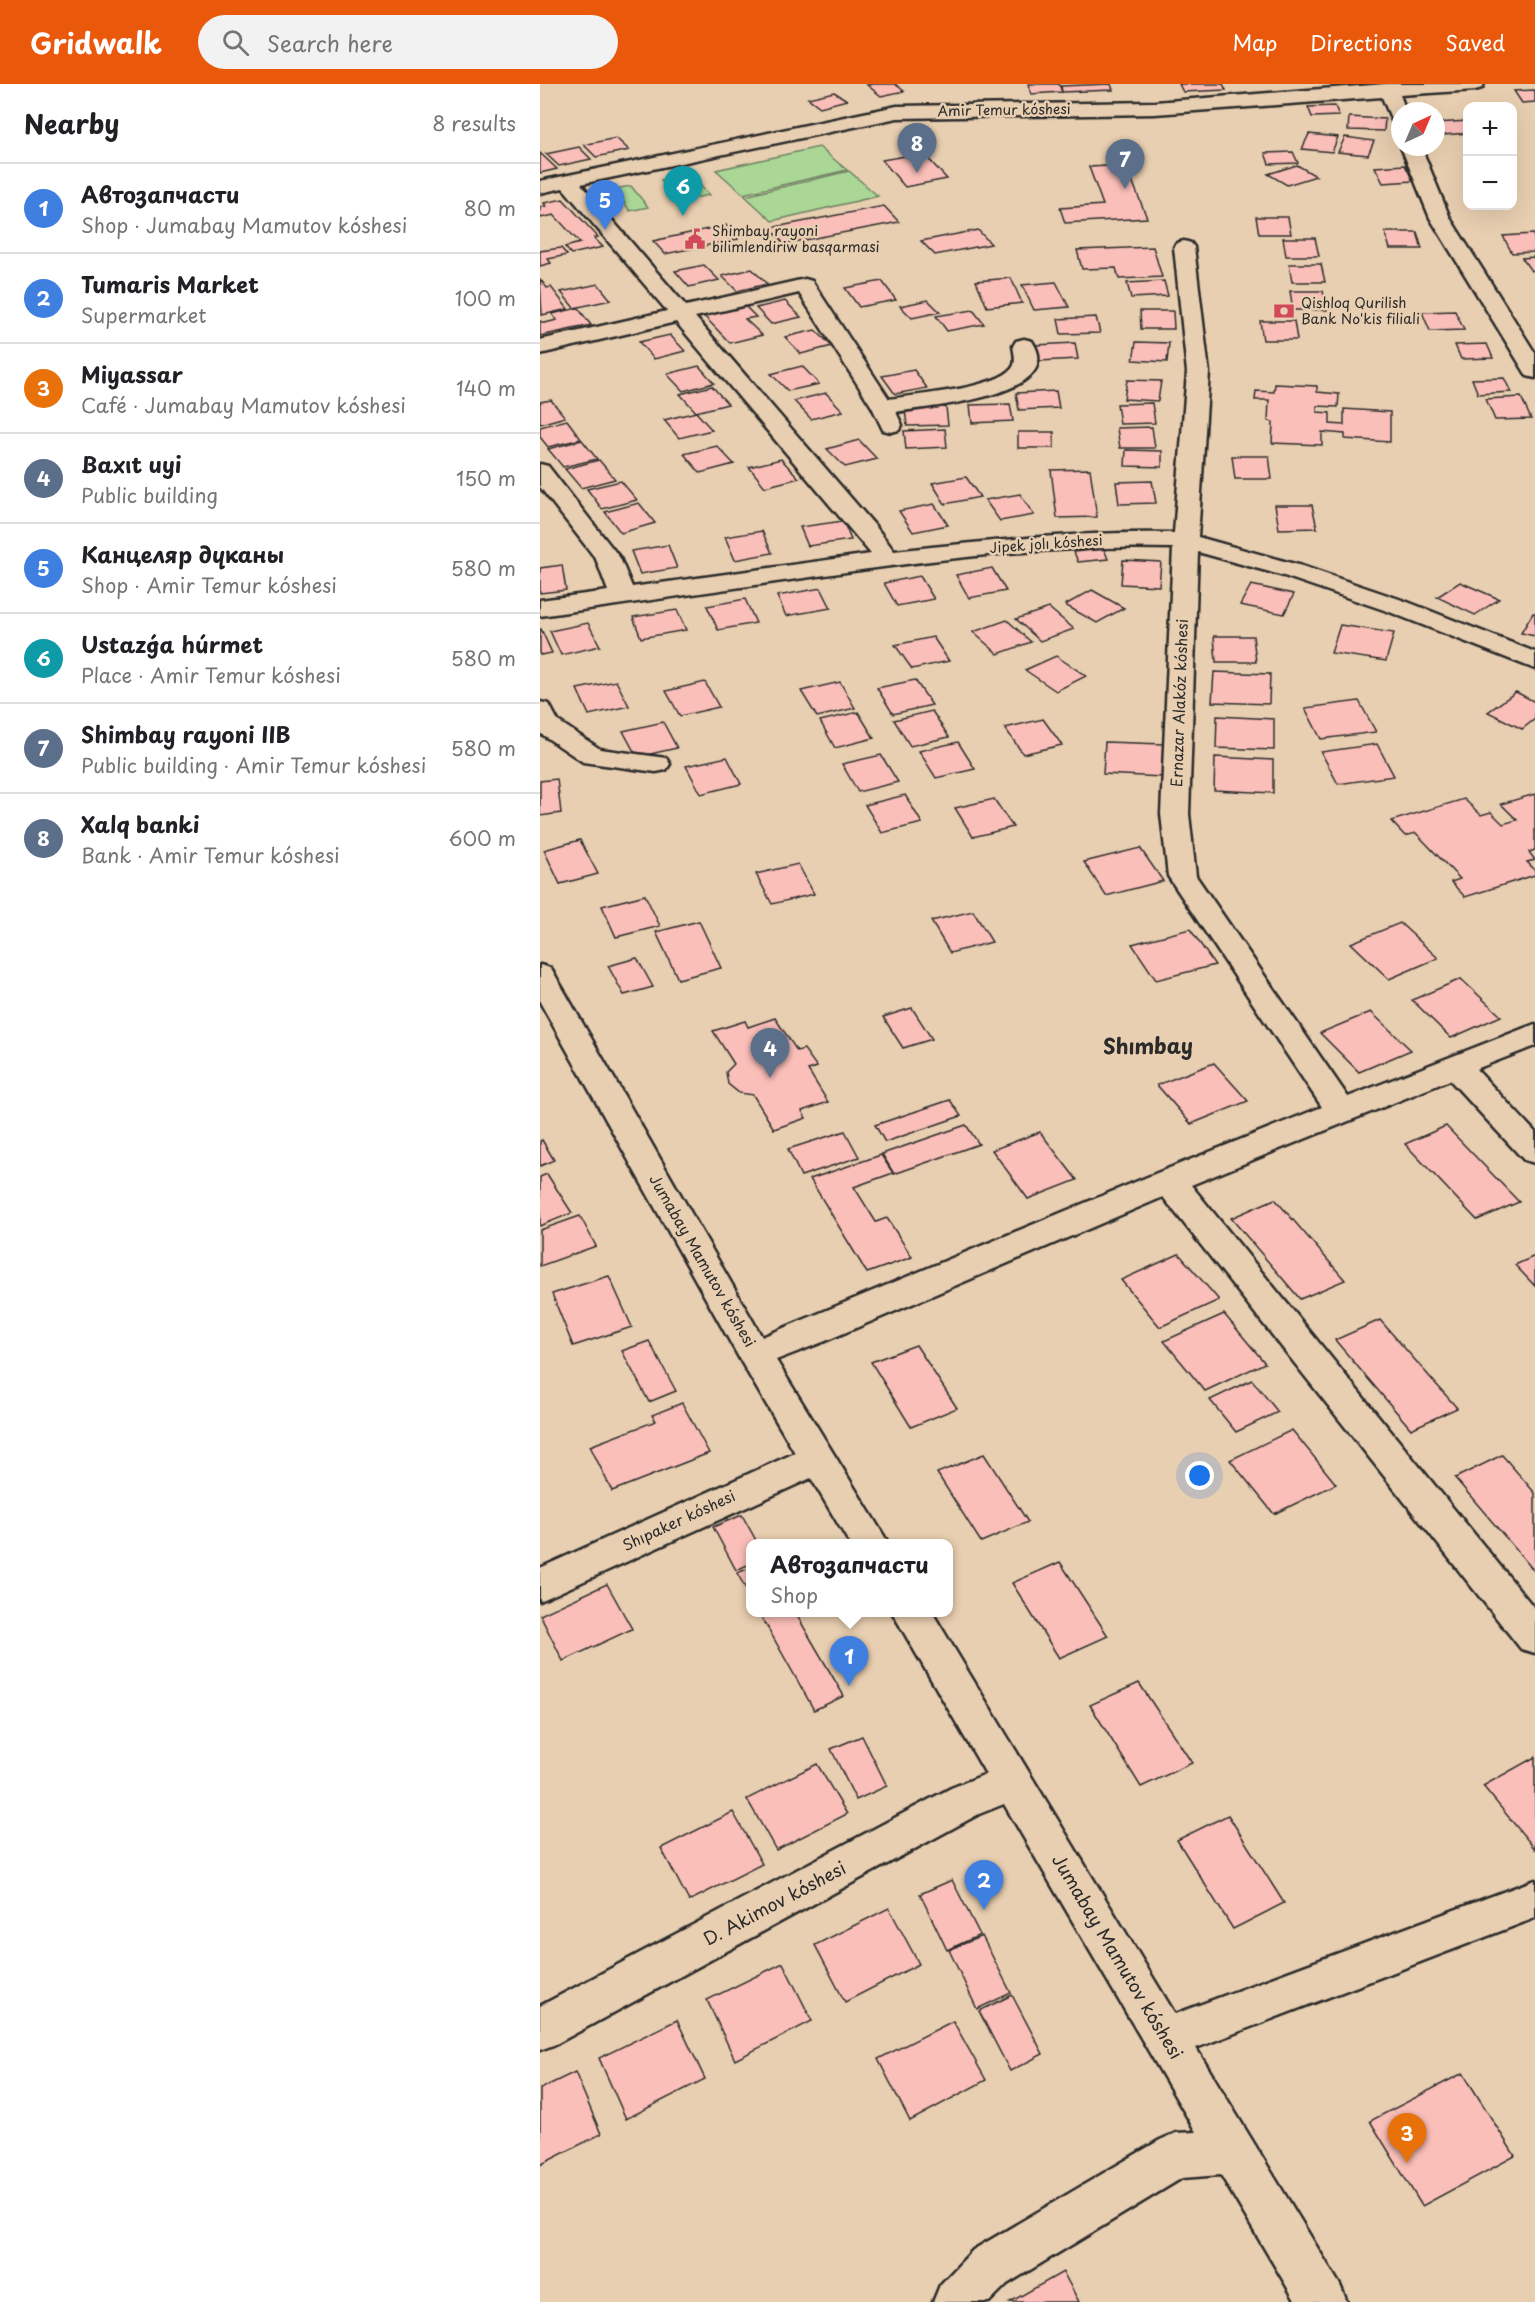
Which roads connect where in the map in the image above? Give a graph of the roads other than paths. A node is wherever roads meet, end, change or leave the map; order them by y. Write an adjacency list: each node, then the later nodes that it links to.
1 (1469, 84): 2 (street, Amir Temur kóshesi); 3 (street, Amir Temur kóshesi)
2 (1475, 84)
3 (1388, 89): 4 (street); 6 (street, Amir Temur kóshesi)
4 (1393, 102)
5 (1416, 156): 12 (street)
6 (568, 181): 7 (street, Amir Temur kóshesi); 9 (street)
7 (540, 188)
8 (1184, 247): 14 (street, Ernazar Alakóz kóshesi)
9 (682, 315): 10 (street); 11 (street); 15 (street)
10 (1024, 346)
11 (540, 347)
12 (1535, 371)
13 (540, 471): 16 (street)
14 (1186, 541): 15 (street, Jipek jolı kóshesi); 18 (street, Jipek jolı kóshesi); 25 (street, Ernazar Alakóz kóshesi)
15 (887, 559): 16 (street, Jipek jolı kóshesi)
16 (623, 597): 17 (street, Jipek jolı kóshesi)
17 (540, 608)
18 (1535, 661)
19 (540, 710): 20 (street)
20 (656, 764)
21 (540, 975): 22 (street, Jumabay Mamutov kóshesi)
22 (548, 1009): 28 (street, Jumabay Mamutov kóshesi)
23 (1535, 1034): 24 (street)
24 (1455, 1066): 25 (street); 26 (street)
25 (1341, 1111): 27 (street)
26 (1535, 1152)
27 (1168, 1181): 28 (street); 33 (street)
28 (754, 1354): 29 (street, Jumabay Mamutov kóshesi)
29 (819, 1458): 30 (street, Jumabay Mamutov kóshesi); 31 (street, Shıpaker kóshesi)
30 (867, 1539)
31 (540, 1585)
32 (914, 1617): 34 (street, Jumabay Mamutov kóshesi)
33 (1535, 1637)
34 (1011, 1782): 36 (street, D. Akimov kóshesi); 37 (street, Jumabay Mamutov kóshesi)
35 (1535, 1899): 37 (street)
36 (540, 2029)
37 (1167, 2038): 38 (street, Jumabay Mamutov kóshesi)
38 (1234, 2151): 39 (street); 40 (street, Jumabay Mamutov kóshesi)
39 (957, 2302)
40 (1323, 2302)

